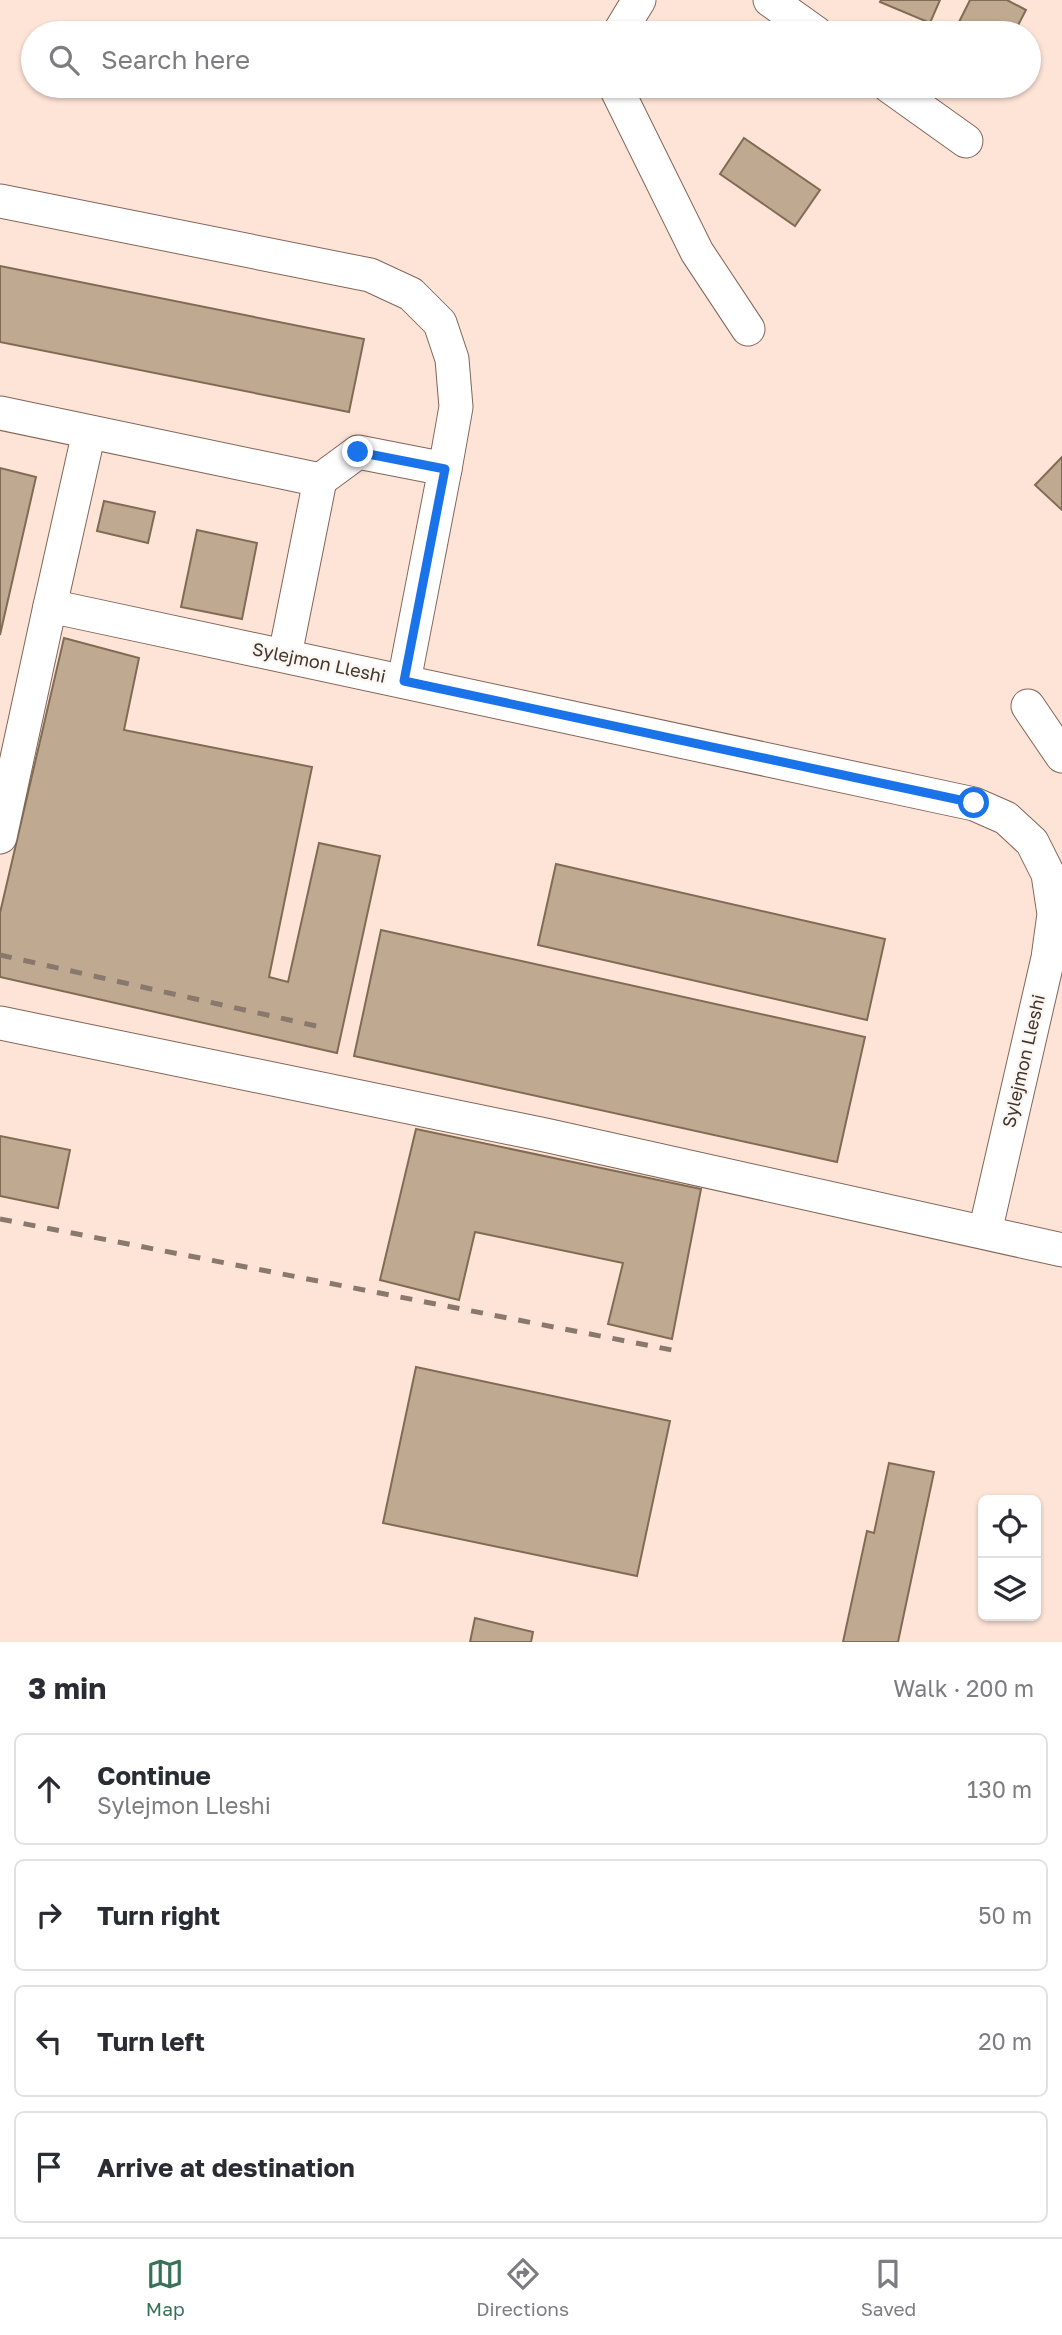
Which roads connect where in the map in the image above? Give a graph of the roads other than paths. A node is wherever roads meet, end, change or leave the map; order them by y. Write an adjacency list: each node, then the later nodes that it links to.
1 (639, 0): 3 (street)
2 (770, 0): 4 (street)
3 (626, 21)
4 (799, 21)
5 (621, 98): 9 (street)
6 (906, 98): 7 (street)
7 (966, 141)
8 (0, 201): 12 (street)
9 (748, 328)
10 (0, 413): 11 (street)
11 (89, 432): 13 (street); 14 (street)
12 (445, 469): 13 (street); 16 (street)
13 (320, 480): 15 (street)
14 (50, 606): 15 (street, Sylejmon Lleshi); 19 (street)
15 (285, 655): 16 (street, Sylejmon Lleshi)
16 (404, 681): 21 (street, Sylejmon Lleshi)
17 (1028, 706): 18 (street)
18 (1062, 756)
19 (0, 837)
20 (0, 1023): 21 (street)
21 (985, 1232): 22 (street)
22 (1062, 1250)

